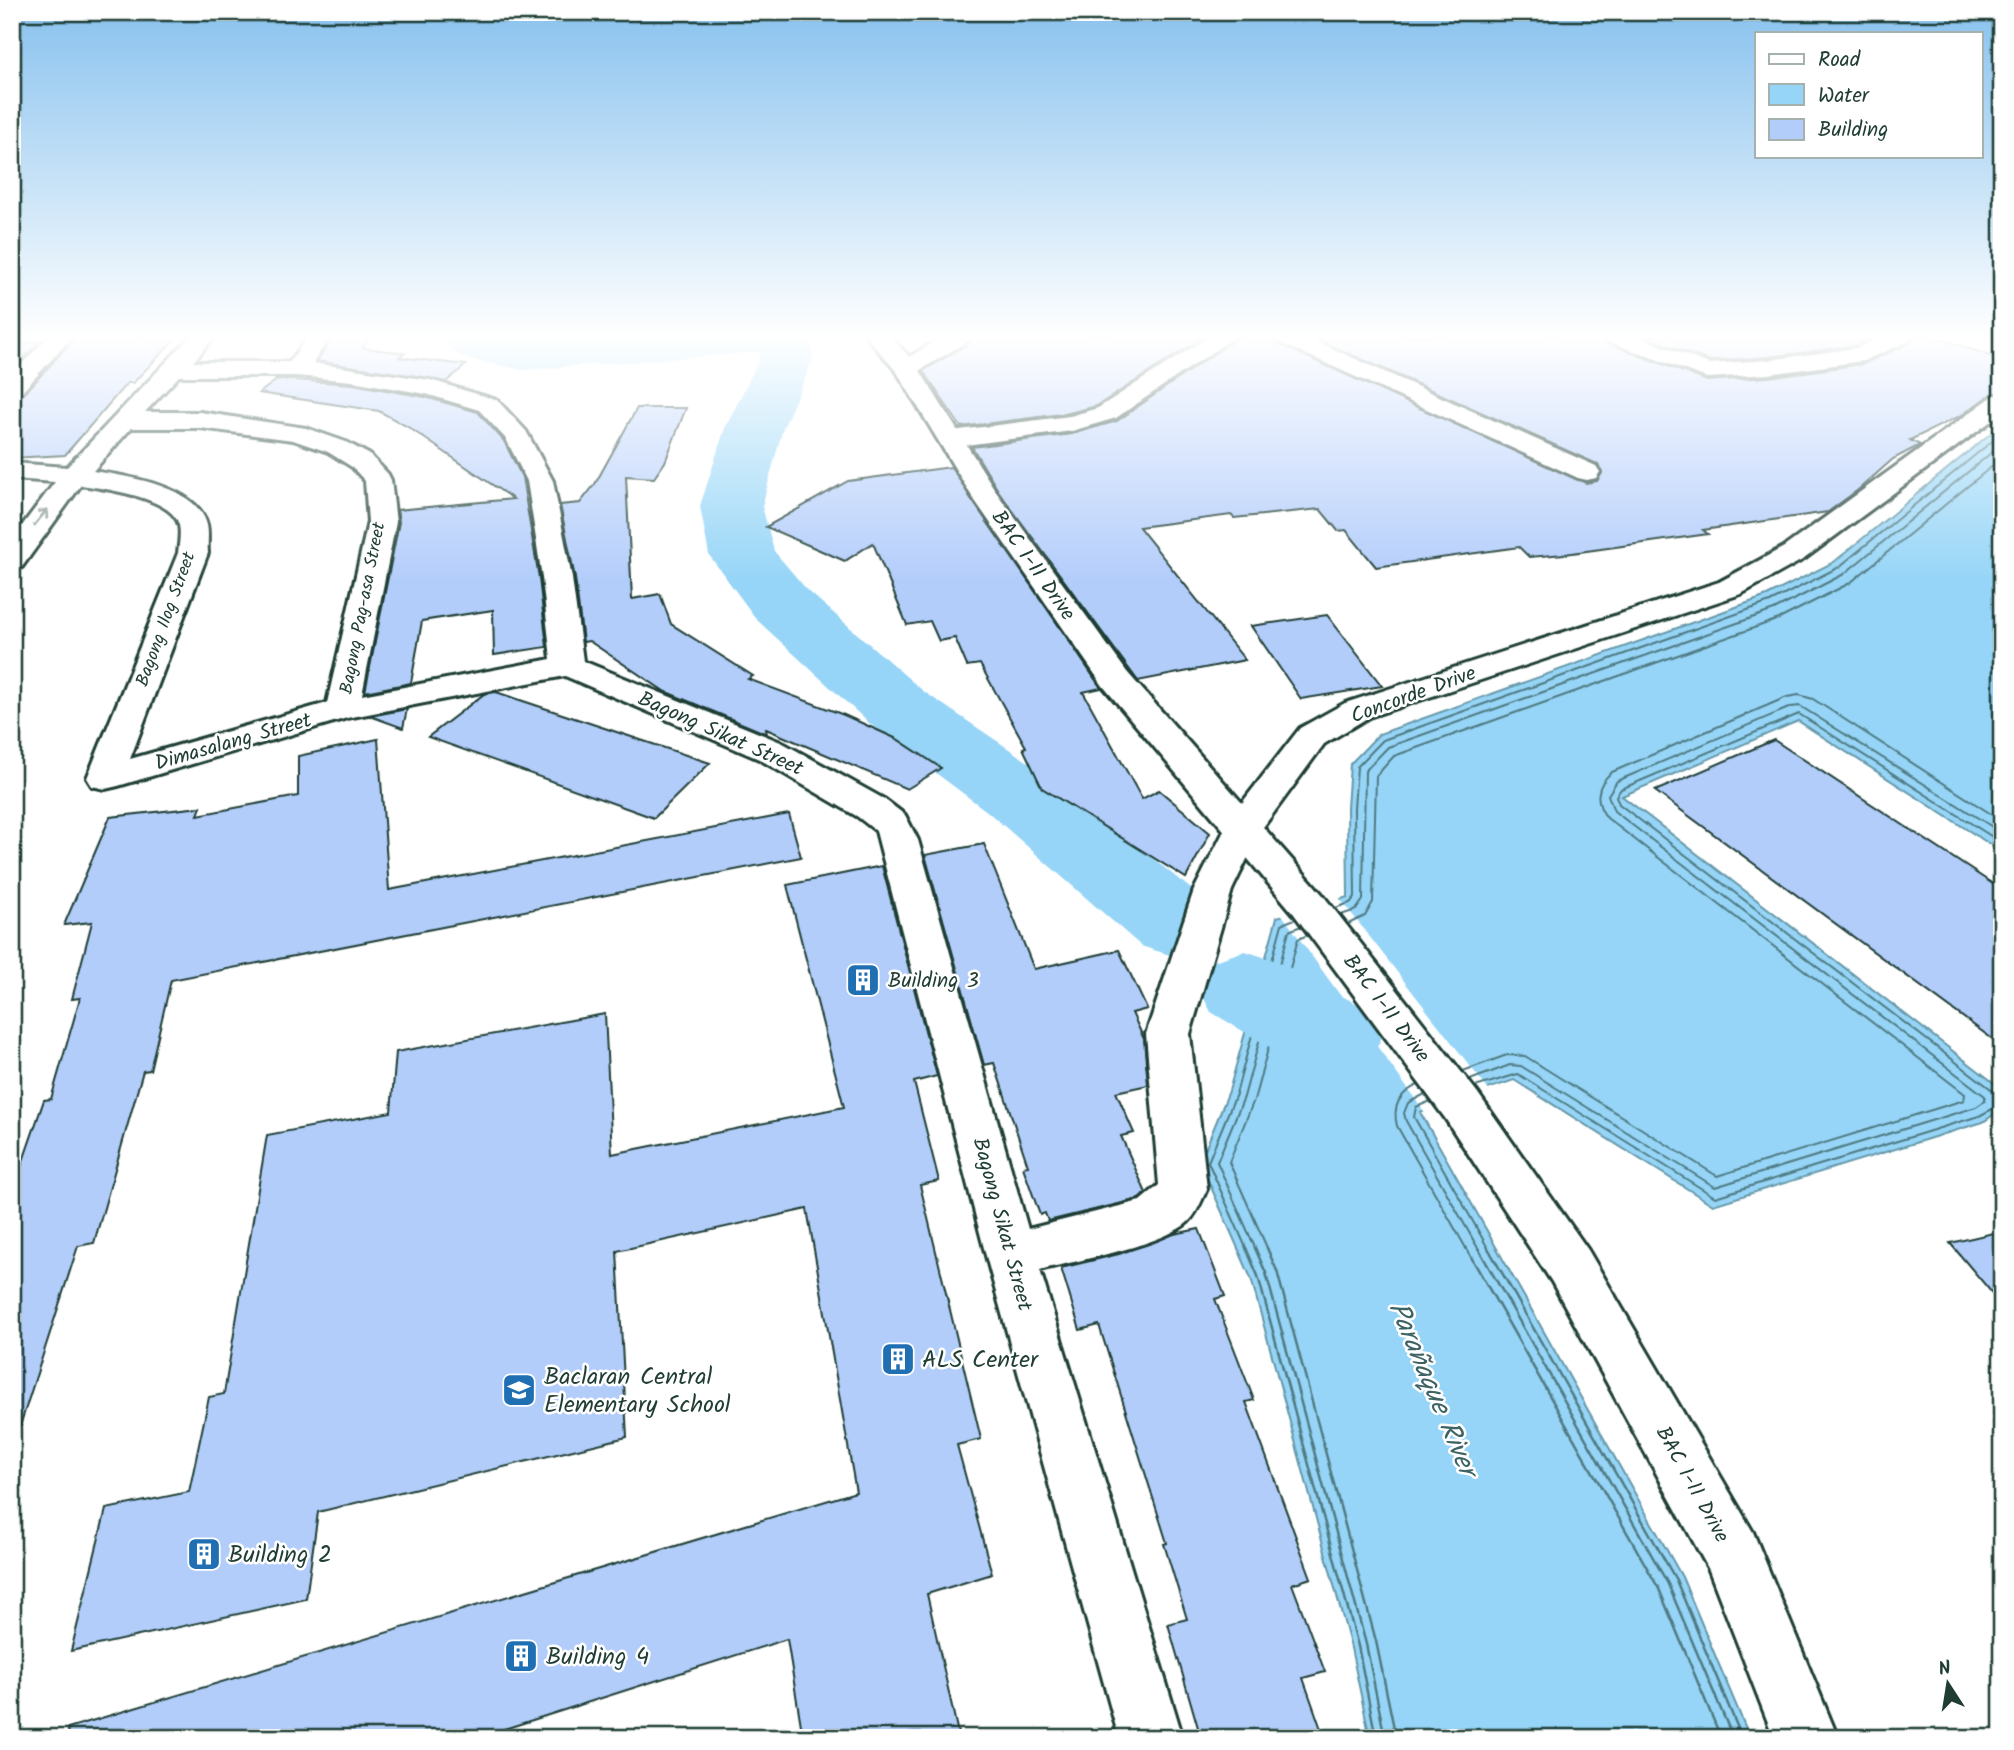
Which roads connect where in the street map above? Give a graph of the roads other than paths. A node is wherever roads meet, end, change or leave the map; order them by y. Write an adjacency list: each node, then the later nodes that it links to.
1 (128, 418): 7 (street)
2 (500, 418): 13 (street)
3 (938, 418): 8 (street, BAC 1-11 Drive)
4 (1091, 418): 8 (street)
5 (1466, 418): 10 (street)
6 (1979, 418): 16 (street, Concorde Drive)
7 (126, 420): 11 (street); 14 (street, Bagong Pag-asa Street)
8 (951, 439): 16 (street, BAC 1-11 Drive)
9 (12, 471): 11 (street, Bagong Ilog Street)
10 (1587, 472)
11 (75, 476): 12 (street, one-way to 11); 15 (street, Bagong Ilog Street)
12 (12, 561)
13 (568, 666): 14 (street, Dimasalang Street); 17 (street, Bagong Sikat Street)
14 (342, 709): 15 (street, Dimasalang Street)
15 (105, 778)
16 (1244, 826): 17 (street, Concorde Drive); 19 (street, BAC 1-11 Drive)
17 (1011, 1256): 18 (street, Bagong Sikat Street)
18 (1151, 1738)
19 (1806, 1738)

